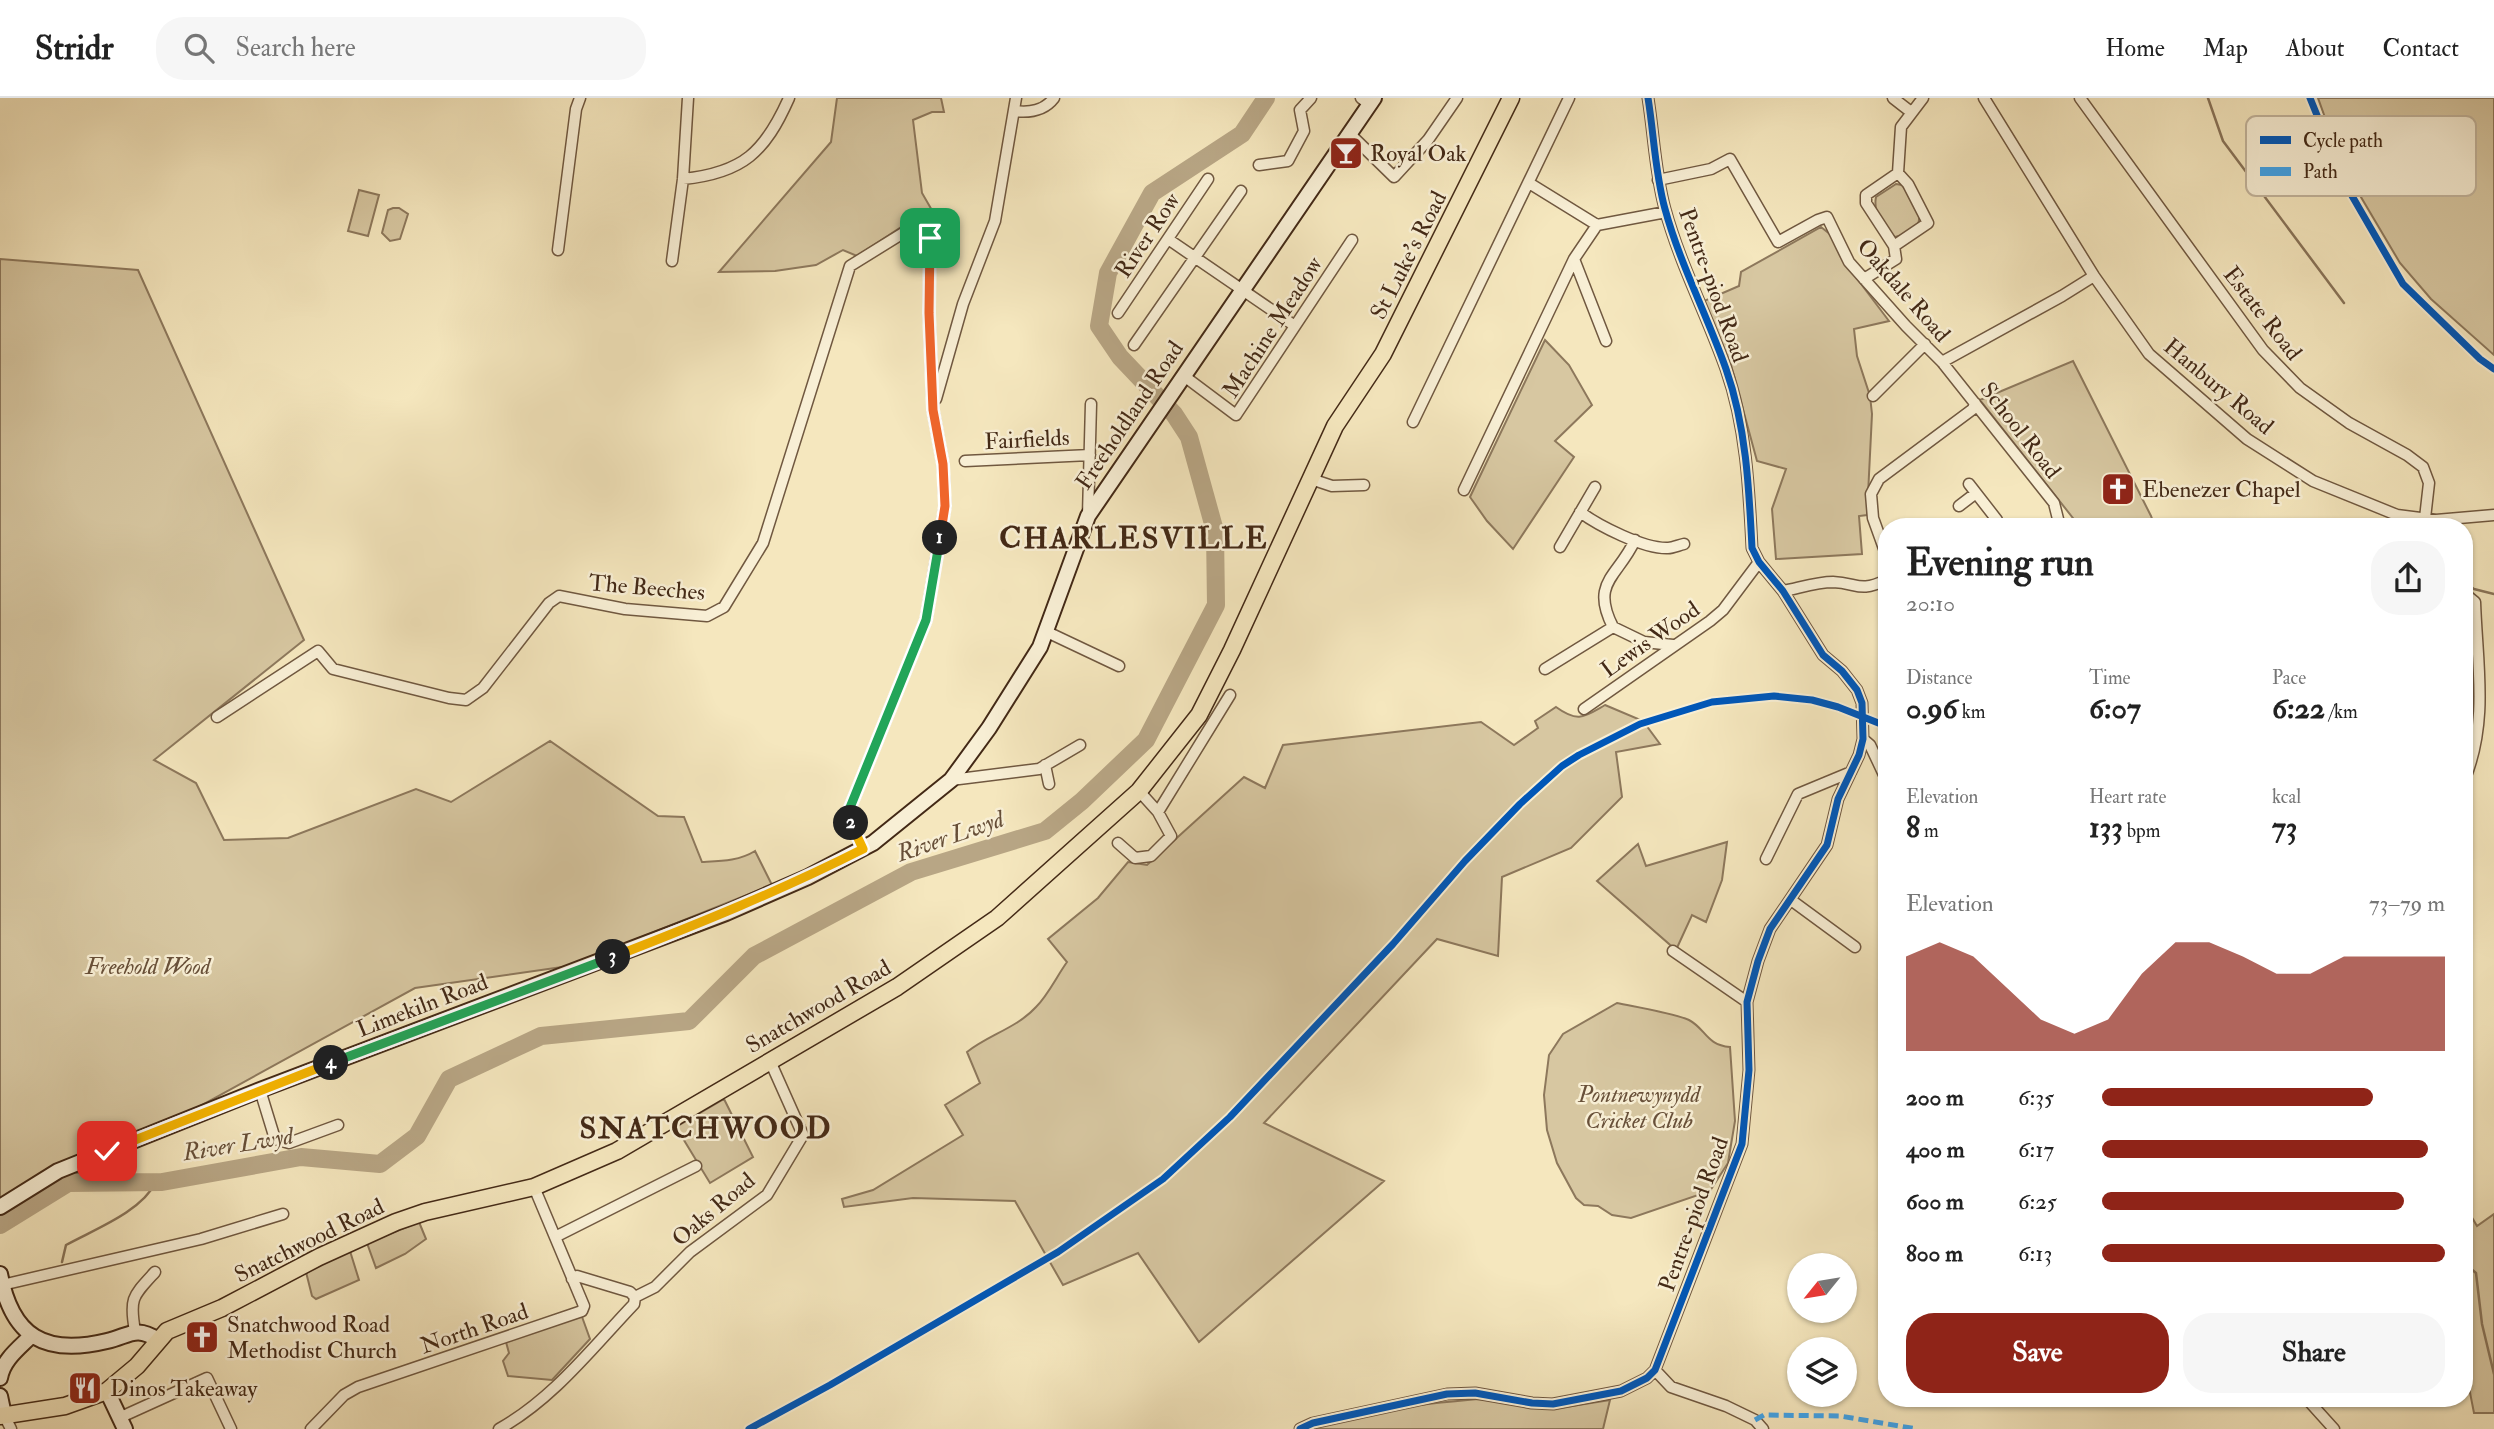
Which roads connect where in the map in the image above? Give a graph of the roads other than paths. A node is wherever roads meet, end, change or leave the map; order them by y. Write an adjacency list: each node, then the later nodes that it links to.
1 (580, 98): 31 (street)
2 (688, 98): 22 (street)
3 (789, 98): 22 (street)
4 (1016, 98): 16 (street)
5 (1054, 98): 16 (street)
6 (1311, 98): 19 (street)
7 (1457, 98): 18 (street)
8 (1511, 98): 52 (main road, St Luke's Road)
9 (1569, 98): 24 (street)
10 (1648, 98): 23 (street, Pentre-piod Road)
11 (1892, 98): 17 (street)
12 (1923, 98): 17 (street)
13 (1984, 98): 35 (street, Hanbury Road)
14 (2080, 98): 63 (street, Estate Road)
15 (1368, 100): 18 (main road, Freeholdland Road)
16 (1014, 111): 48 (street)
17 (1911, 112): 20 (street)
18 (1349, 133): 37 (main road, Freeholdland Road)
19 (1259, 164)
20 (1898, 173): 30 (street); 30 (street)
21 (1208, 178): 28 (street, River Row)
22 (683, 179): 34 (street)
23 (1658, 180): 26 (street, Pentre-piod Road); 36 (street, Oakdale Road)
24 (1529, 183): 27 (street); 49 (street)
25 (1241, 191): 32 (street)
26 (1666, 212): 27 (street); 69 (street, Pentre-piod Road)
27 (1597, 225): 33 (street)
28 (1168, 239): 32 (street); 38 (street, River Row)
29 (1352, 240): 39 (street, Machine Meadow)
30 (1894, 246): 36 (street)
31 (558, 250)
32 (1195, 258): 37 (street); 42 (street)
33 (1574, 259): 40 (street); 55 (street)
34 (672, 261)
35 (2094, 276): 43 (street); 62 (street, Hanbury Road)
36 (1864, 279): 41 (street, Oakdale Road)
37 (1243, 289): 39 (street); 44 (main road, Freeholdland Road)
38 (1118, 313)
39 (1295, 326): 44 (street, Machine Meadow)
40 (1606, 341)
41 (1925, 344): 43 (street, Oakdale Road); 45 (street)
42 (1134, 345)
43 (1942, 362): 46 (street, School Road)
44 (1184, 376): 59 (main road, Freeholdland Road)
45 (1873, 396)
46 (1976, 402): 61 (street, School Road); 65 (street)
47 (1091, 404): 50 (street)
48 (933, 410): 80 (street, The Beeches); 92 (street)
49 (1413, 422)
50 (1090, 455): 51 (street, Fairfields); 59 (street)
51 (965, 461)
52 (1311, 479): 53 (street); 89 (main road, Snatchwood Road)
53 (1364, 485)
54 (1595, 487): 57 (street)
55 (1464, 489)
56 (1959, 506): 60 (street)
57 (1580, 512): 66 (street); 68 (street)
58 (2494, 514): 64 (street, Hanbury Road)
59 (1088, 516): 74 (main road, Freeholdland Road)
60 (1995, 518)
61 (2058, 518)
62 (2408, 518)
63 (2426, 518)
64 (2463, 518)
65 (1878, 532)
66 (1635, 540): 67 (street); 73 (street)
67 (1684, 544)
68 (1560, 547)
69 (1759, 562): 71 (street, Pentre-piod Road); 75 (street, Lewis Wood)
70 (1878, 584): 71 (street)
71 (1783, 591): 81 (street, Pentre-piod Road)
72 (2473, 600): 83 (street)
73 (1613, 627): 75 (street); 77 (street)
74 (1045, 631): 76 (street); 87 (main road, Freeholdland Road)
75 (1673, 645): 79 (street, Lewis Wood)
76 (1119, 666)
77 (1545, 669)
78 (1230, 695): 90 (street)
79 (1584, 709)
80 (217, 717)
81 (1863, 735): 84 (street); 86 (street, Pentre-piod Road)
82 (1080, 745): 85 (street)
83 (2473, 755)
84 (1878, 762)
85 (1045, 765): 87 (street); 88 (street)
86 (1851, 772): 93 (street); 94 (street, Pentre-piod Road)
87 (951, 780): 92 (main road, Freeholdland Road)
88 (1049, 784)
89 (1139, 791): 90 (street); 98 (main road, Snatchwood Road)
90 (1158, 812): 91 (street)
91 (1118, 843)
92 (863, 849): 99 (main road, Limekiln Road)
93 (1766, 859)
94 (1791, 900): 95 (street); 97 (street, Pentre-piod Road)
95 (1855, 947)
96 (1673, 951): 97 (street)
97 (1747, 1002): 113 (street, Pentre-piod Road)
98 (770, 1060): 102 (main road, Snatchwood Road); 109 (street, Oaks Road)
99 (260, 1090): 100 (street); 103 (main road, Limekiln Road)
100 (338, 1125)
101 (696, 1166): 105 (street)
102 (534, 1188): 105 (street); 112 (main road, Snatchwood Road)
103 (0, 1207)
104 (283, 1213): 107 (street)
105 (555, 1237): 108 (street)
106 (155, 1272): 110 (street)
107 (1, 1279): 111 (main road)
108 (572, 1279): 109 (street); 121 (street, North Road)
109 (635, 1297): 122 (street)
110 (135, 1331): 111 (main road); 112 (main road)
111 (31, 1336): 114 (main road)
112 (158, 1340): 115 (main road, Snatchwood Road)
113 (1655, 1370): 123 (street); 124 (street)
114 (0, 1378)
115 (107, 1391): 118 (main road); 119 (main road)
116 (0, 1396): 118 (main road)
117 (2314, 1407): 125 (street)
118 (5, 1420)
119 (123, 1423): 120 (street)
120 (231, 1429)
121 (311, 1429)
122 (499, 1429)
123 (1300, 1429)
124 (1763, 1429)
125 (2334, 1429)

